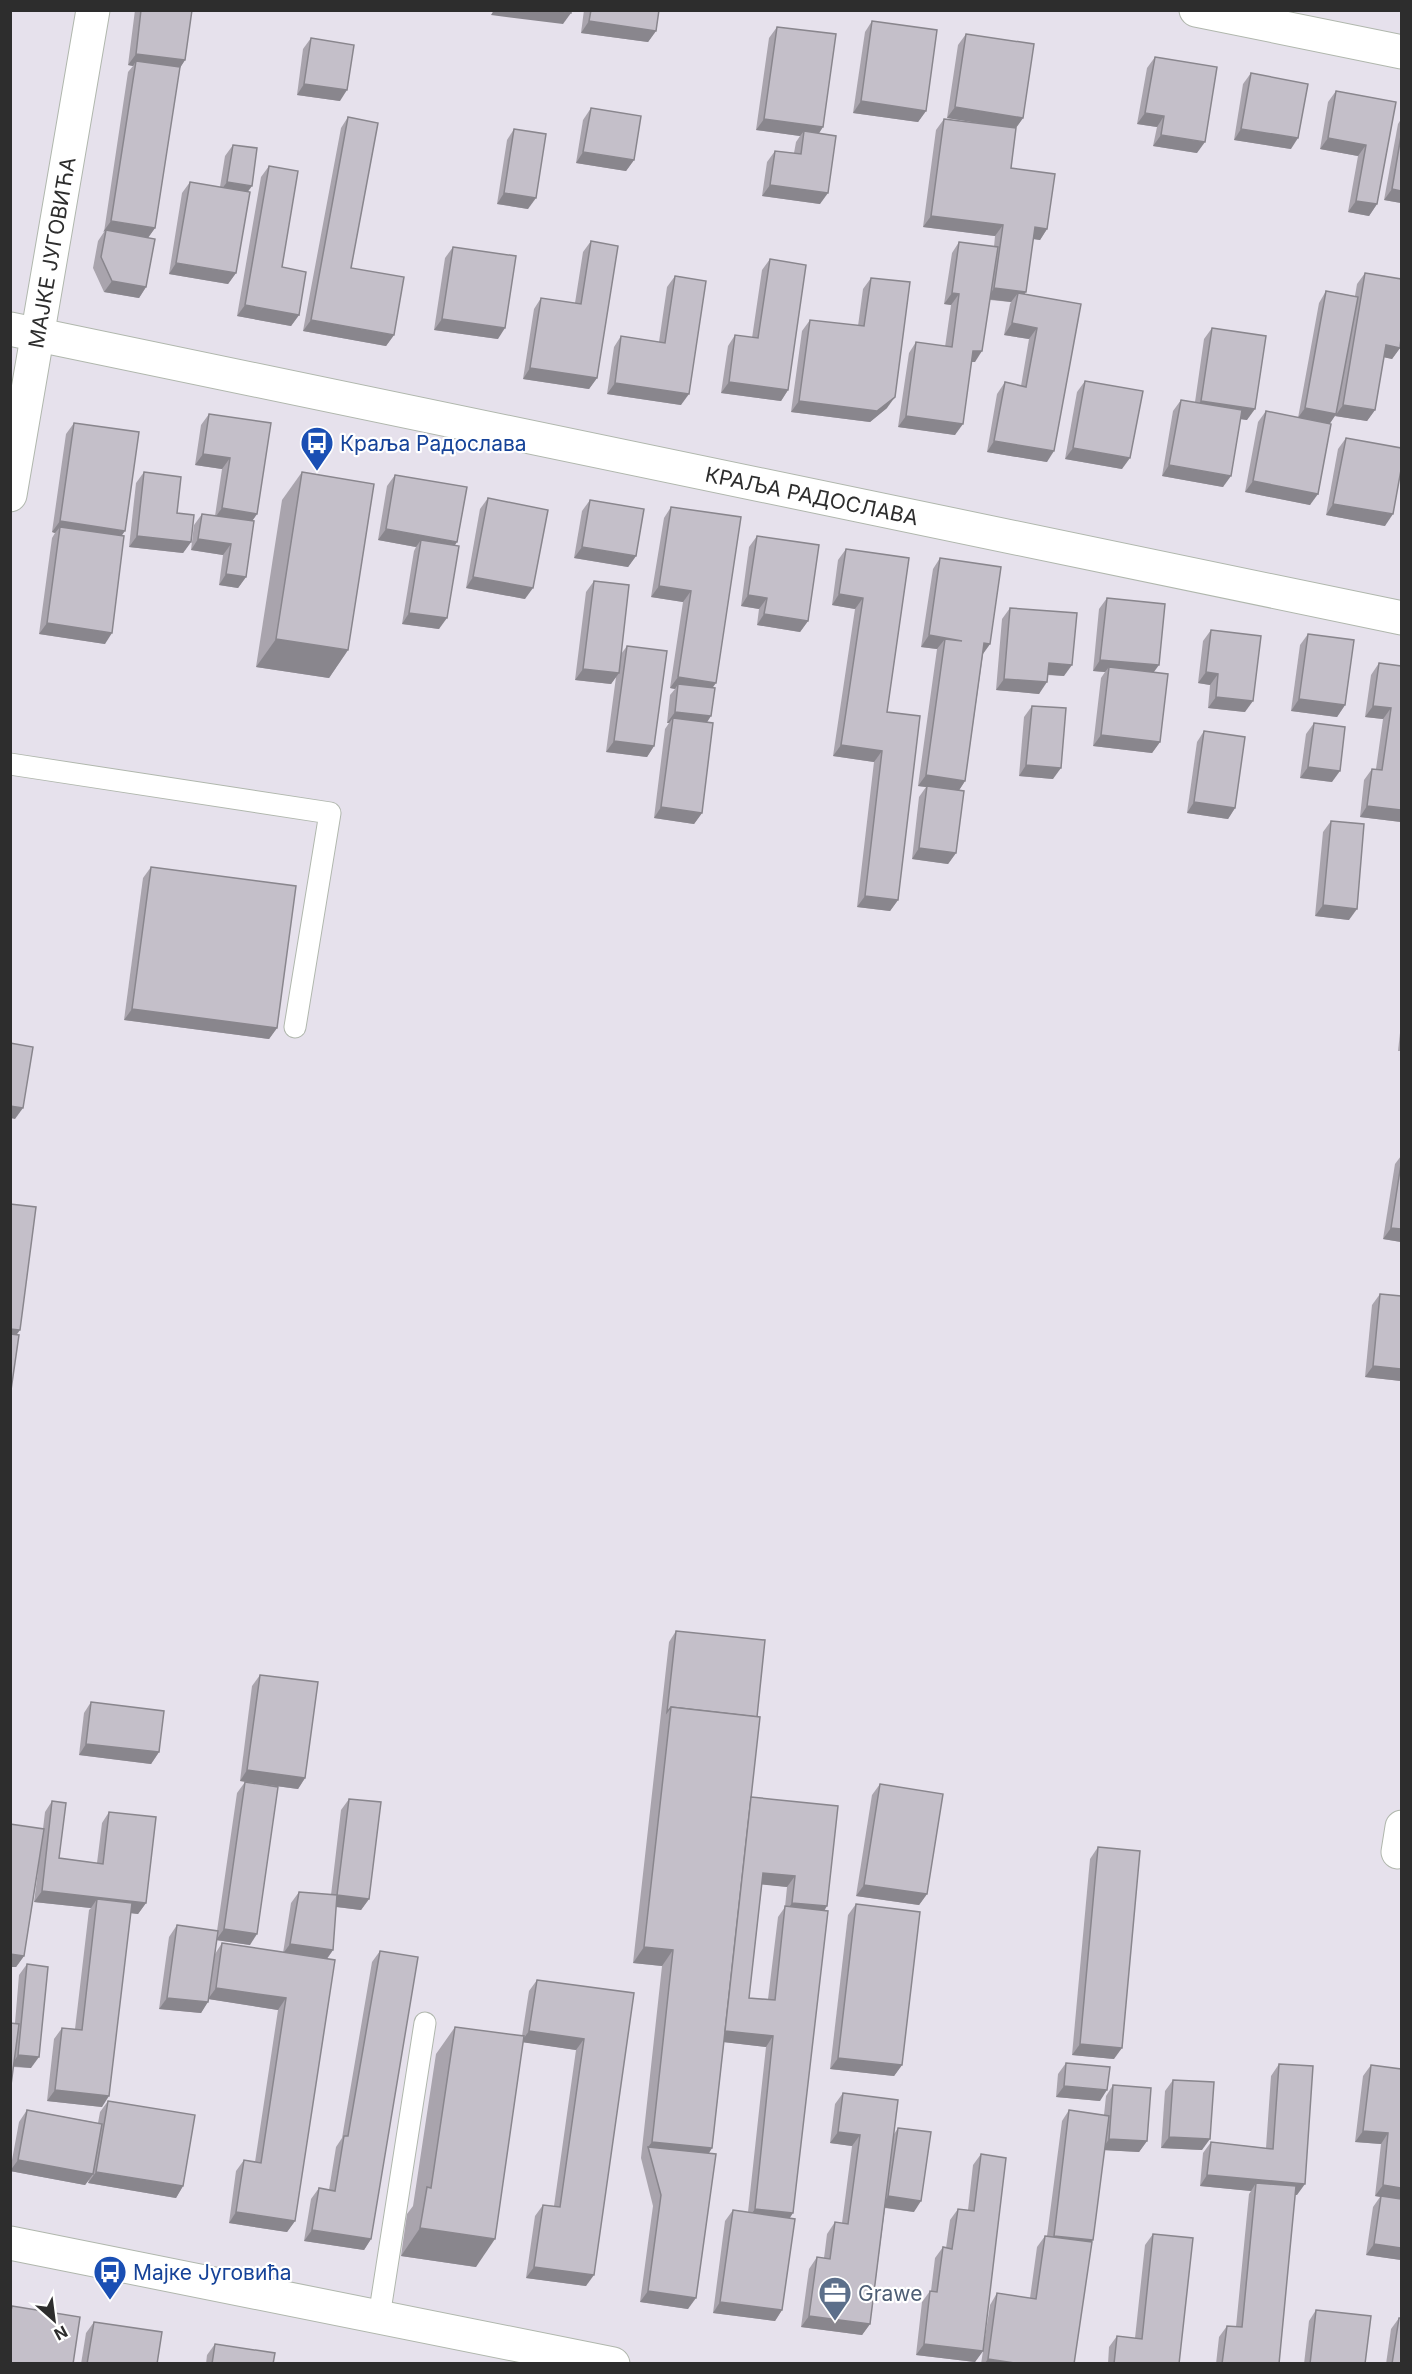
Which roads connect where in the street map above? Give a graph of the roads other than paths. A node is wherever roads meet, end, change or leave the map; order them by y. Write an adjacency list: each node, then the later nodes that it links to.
1 (93, 10): 4 (street, МАЈКЕ ЈУГОВИЋА)
2 (1196, 10): 3 (street)
3 (1401, 52)
4 (24, 332): 5 (street, МАЈКЕ ЈУГОВИЋА); 6 (street, КРАЉА РАДОСЛАВА)
5 (10, 495)
6 (1401, 618)
7 (10, 764): 8 (lane)
8 (295, 1027)
9 (425, 2023): 11 (lane)
10 (10, 2243): 11 (street)
11 (379, 2317): 12 (street)
12 (613, 2364)

